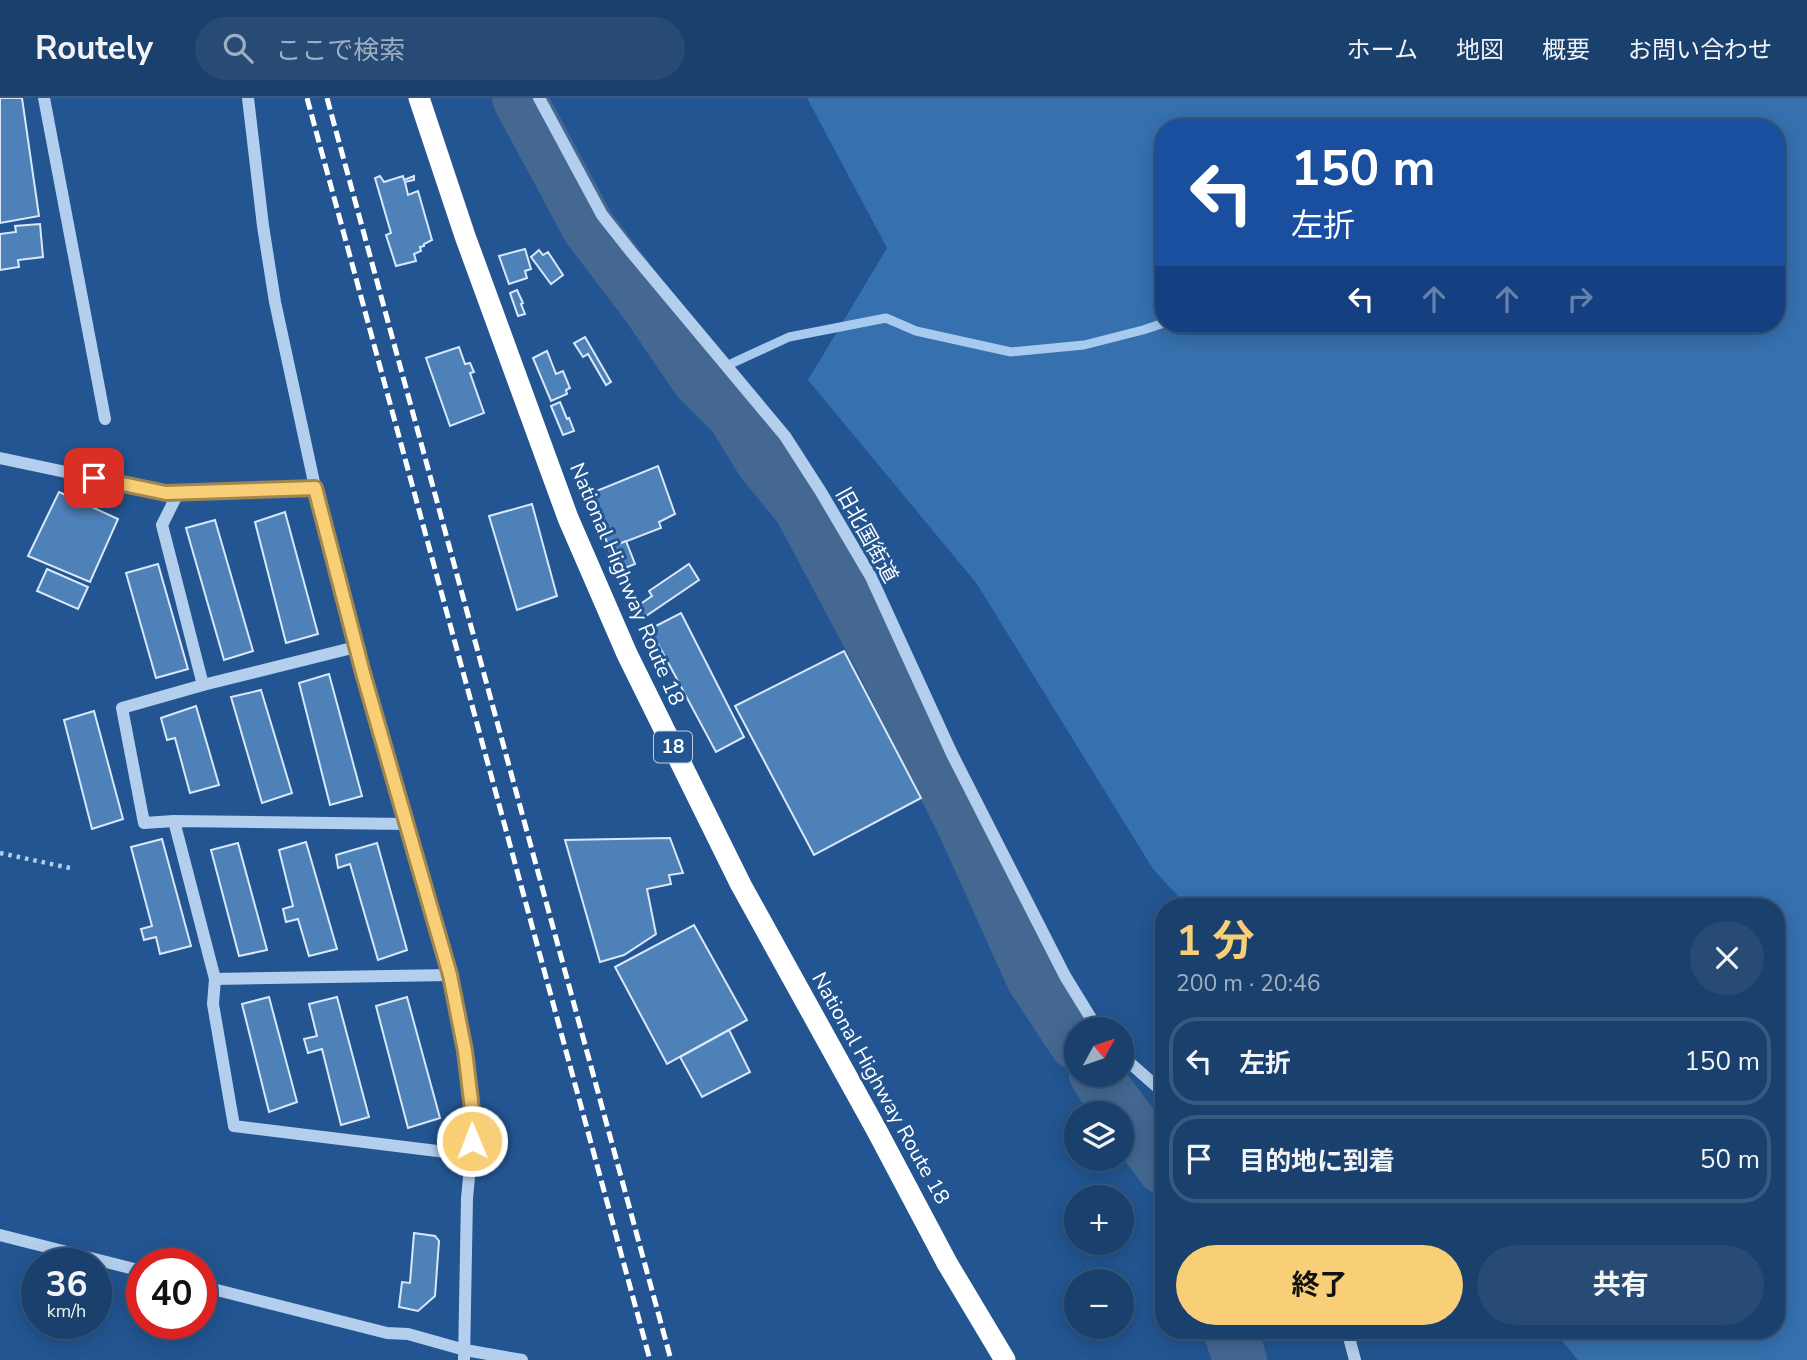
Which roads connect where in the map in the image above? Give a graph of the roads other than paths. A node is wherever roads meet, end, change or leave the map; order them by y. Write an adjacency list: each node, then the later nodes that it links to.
1 (44, 98): 5 (street)
2 (248, 98): 7 (street)
3 (419, 98): 25 (highway, National Highway Route 18 / 18)
4 (539, 98): 15 (street, 旧北国街道)
5 (105, 419)
6 (0, 458): 8 (street)
7 (315, 488): 8 (street); 9 (street)
8 (178, 493): 10 (street)
9 (356, 647): 10 (street); 12 (street)
10 (202, 685): 11 (street)
11 (174, 821): 12 (street); 14 (street)
12 (406, 824): 13 (street)
13 (450, 975): 14 (street); 18 (street)
14 (215, 979): 18 (street)
15 (1091, 1017)
16 (1134, 1067): 17 (street)
17 (1155, 1085)
18 (470, 1155): 23 (street)
19 (0, 1235): 20 (street)
20 (126, 1267)
21 (217, 1290): 23 (street)
22 (1350, 1339): 26 (street)
23 (464, 1355): 24 (street)
24 (522, 1360)
25 (1005, 1360)
26 (1356, 1360)

